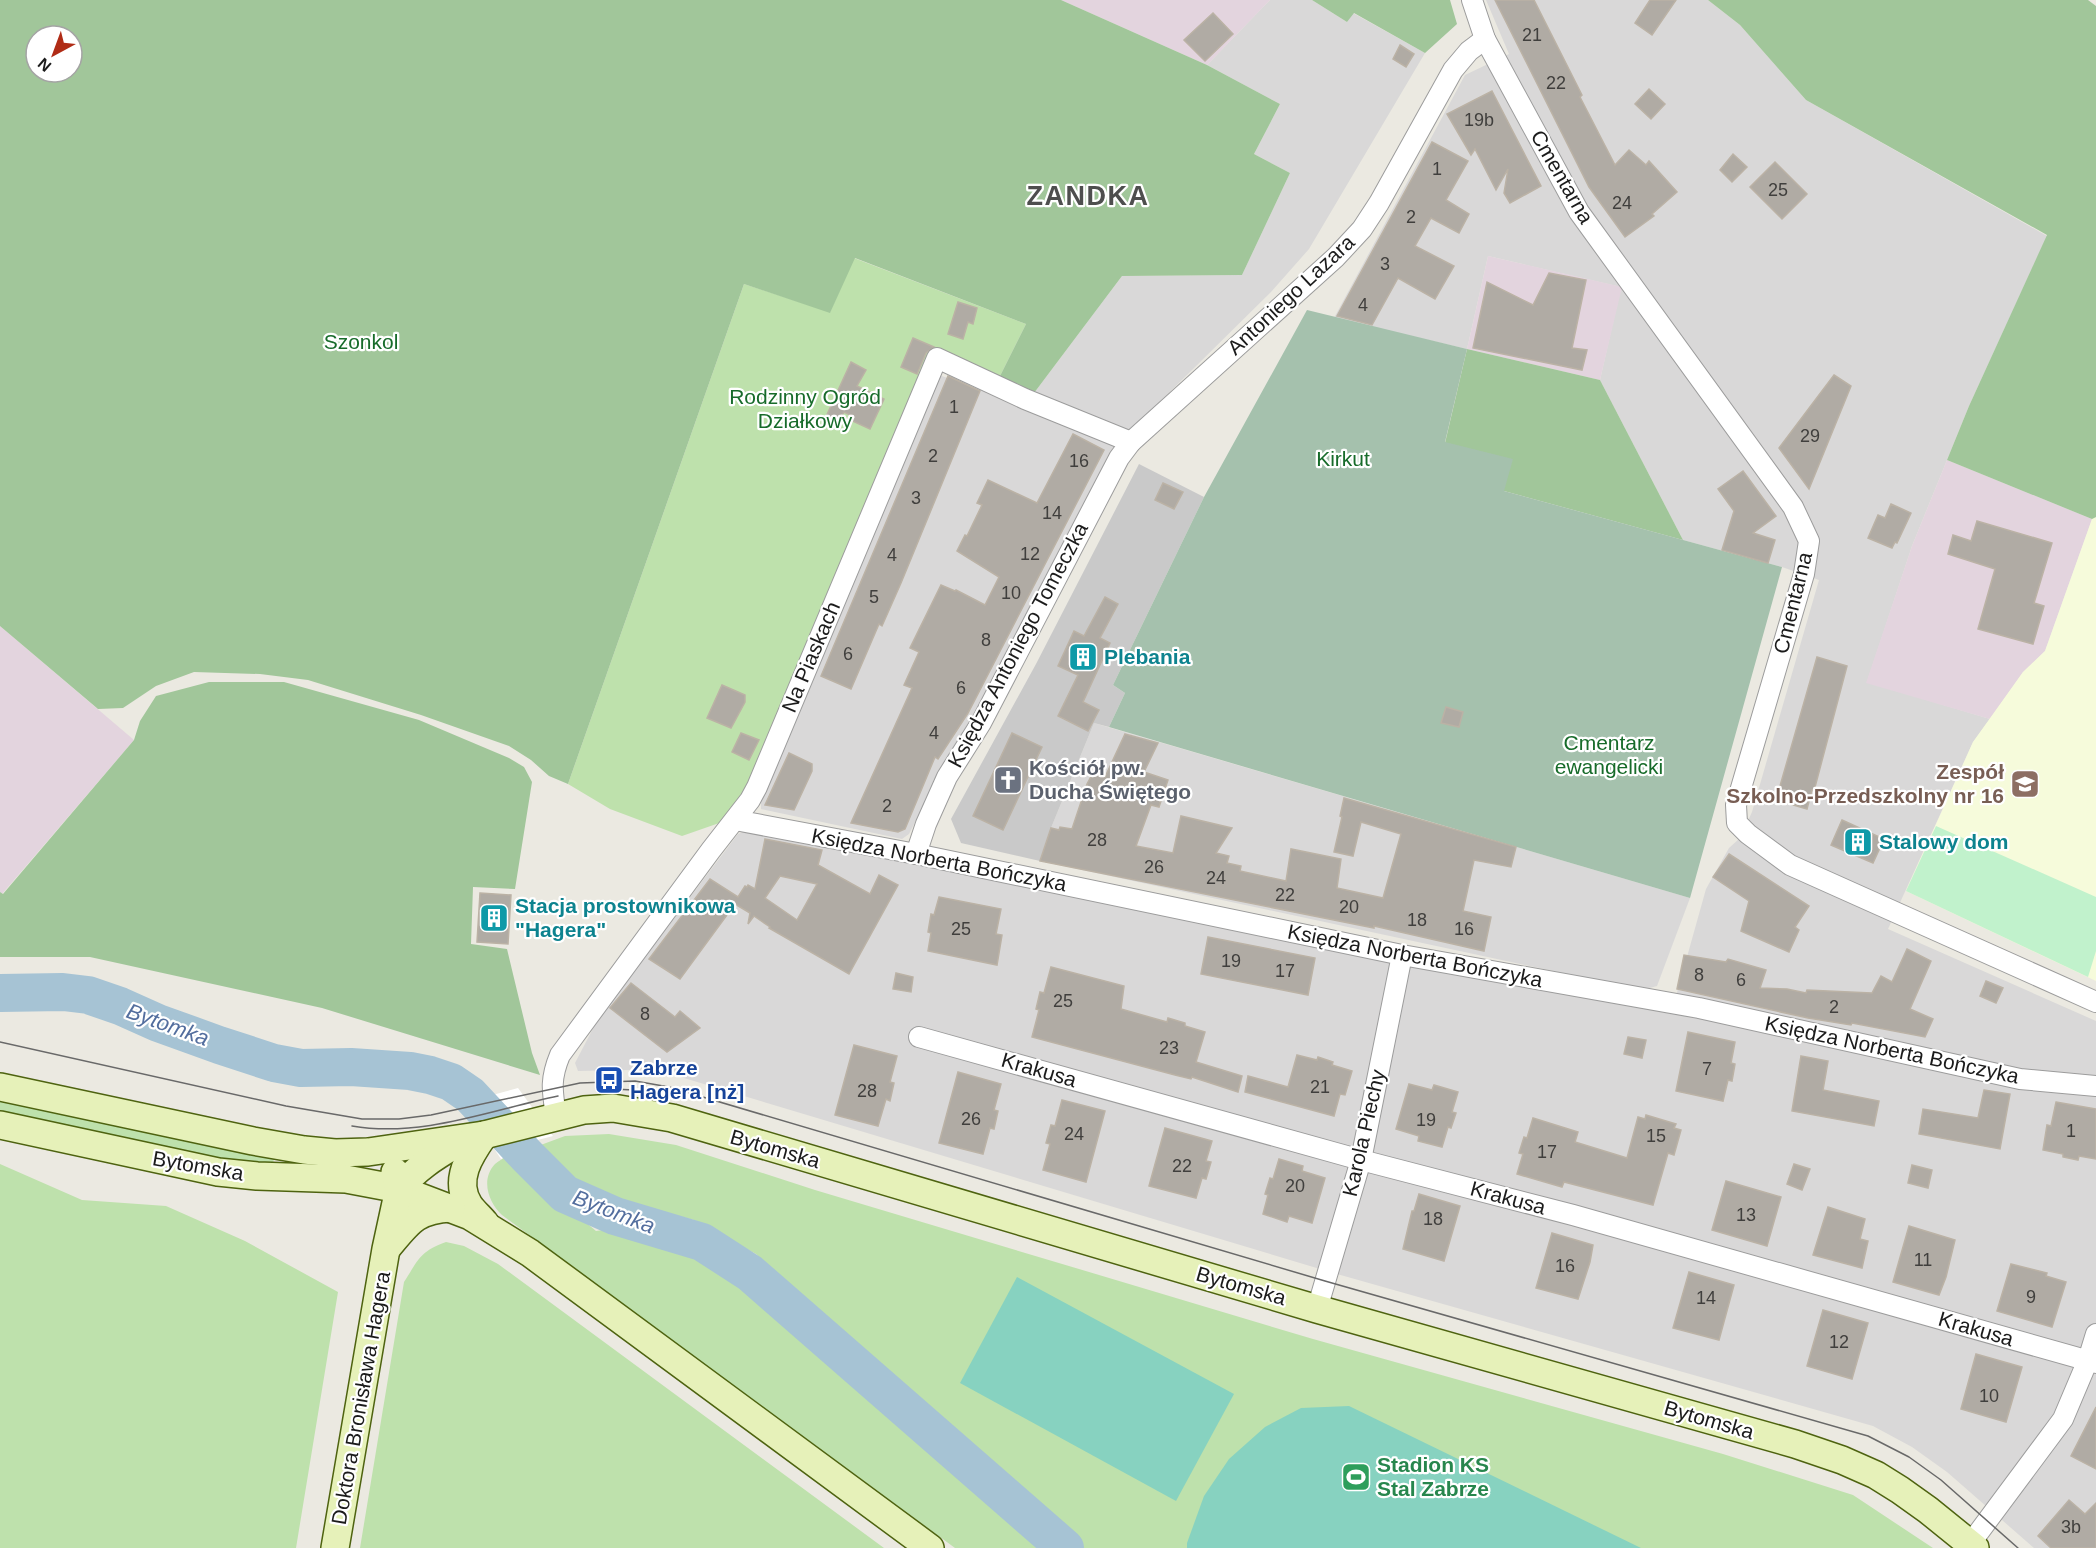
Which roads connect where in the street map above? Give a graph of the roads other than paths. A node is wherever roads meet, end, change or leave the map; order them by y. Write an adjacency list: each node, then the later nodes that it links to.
1 (1472, 0): 2 (street, Cmentarna)
2 (1485, 39): 3 (street, Antoniego Lazara); 7 (street, Cmentarna)
3 (1131, 442): 4 (street, Na Piaskach); 5 (street, Księdza Antoniego Tomeczka)
4 (735, 820): 5 (street, Księdza Norberta Bończyka); 11 (street, Na Piaskach)
5 (916, 854): 6 (street, Księdza Norberta Bończyka)
6 (1402, 955): 9 (street, Księdza Norberta Bończyka); 15 (street, Karola Piechy)
7 (2096, 1002)
8 (919, 1037): 15 (street, Krakusa)
9 (2096, 1086)
10 (0, 1087): 14 (street, Bytomska)
11 (548, 1118): 13 (street, Bytomska); 20 (street, Bytomska)
12 (0, 1125): 16 (street, Bytomska)
13 (475, 1137): 14 (street, Bytomska); 16 (street, Bytomska); 18 (street, Bytomska)
14 (368, 1152): 16 (street)
15 (1361, 1160): 20 (street, Karola Piechy); 22 (street, Krakusa)
16 (399, 1189): 17 (street, Bytomska); 19 (street, Doktora Bronisława Hagera)
17 (451, 1208): 18 (street, Bytomska); 19 (street, Doktora Bronisława Hagera)
18 (487, 1225): 25 (street, Bytomska)
19 (386, 1249): 24 (street, Doktora Bronisława Hagera)
20 (1317, 1309): 23 (street, Bytomska)
21 (2096, 1334): 22 (street)
22 (2092, 1361): 23 (street)
23 (1972, 1546)
24 (335, 1548)
25 (930, 1548)

